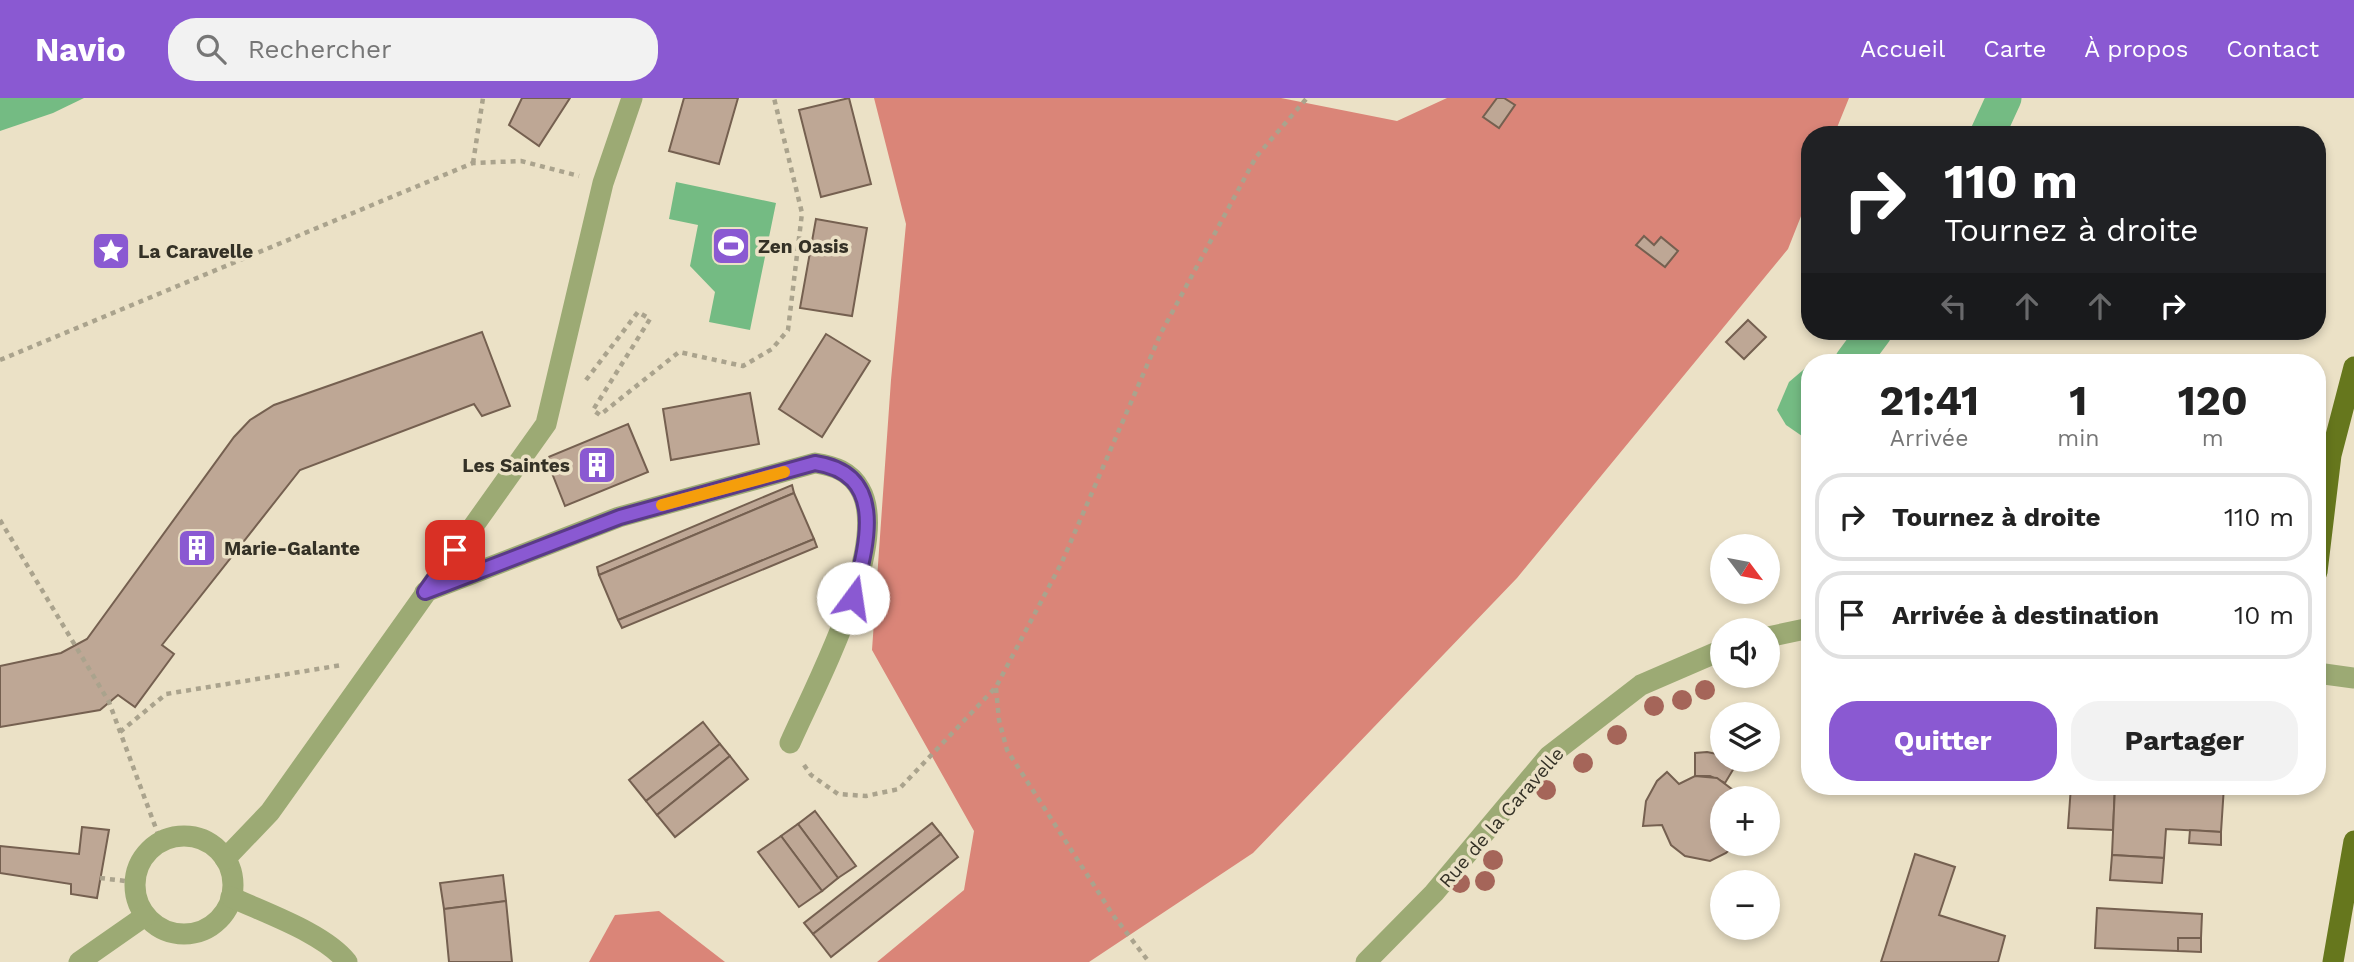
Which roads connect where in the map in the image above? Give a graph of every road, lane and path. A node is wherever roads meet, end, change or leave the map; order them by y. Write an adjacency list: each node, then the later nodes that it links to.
1 (483, 98): 5 (path)
2 (632, 98): 6 (street)
3 (774, 98): 9 (path)
4 (1307, 98): 19 (path)
5 (472, 163): 6 (path); 7 (path)
6 (603, 183): 12 (street)
7 (0, 360)
8 (2354, 367): 10 (main road)
9 (583, 384)
10 (2326, 497)
11 (0, 520): 20 (path)
12 (425, 592): 16 (street); 21 (street)
13 (1801, 630): 14 (street)
14 (1780, 634)
15 (1710, 655): 32 (street, Rue de la Caravelle)
16 (377, 659): 20 (path); 24 (street)
17 (2326, 674): 18 (street)
18 (2354, 678)
19 (996, 687): 21 (path); 31 (path)
20 (120, 732): 22 (path)
21 (790, 743)
22 (161, 842): 24 (street); 26 (street)
23 (2353, 849): 33 (main road)
24 (225, 859): 27 (street)
25 (100, 878): 26 (path)
26 (134, 882): 28 (street)
27 (231, 897): 28 (street); 30 (street)
28 (145, 916): 29 (street)
29 (79, 962)
30 (347, 962)
31 (1149, 962)
32 (1366, 962)
33 (2333, 962)

